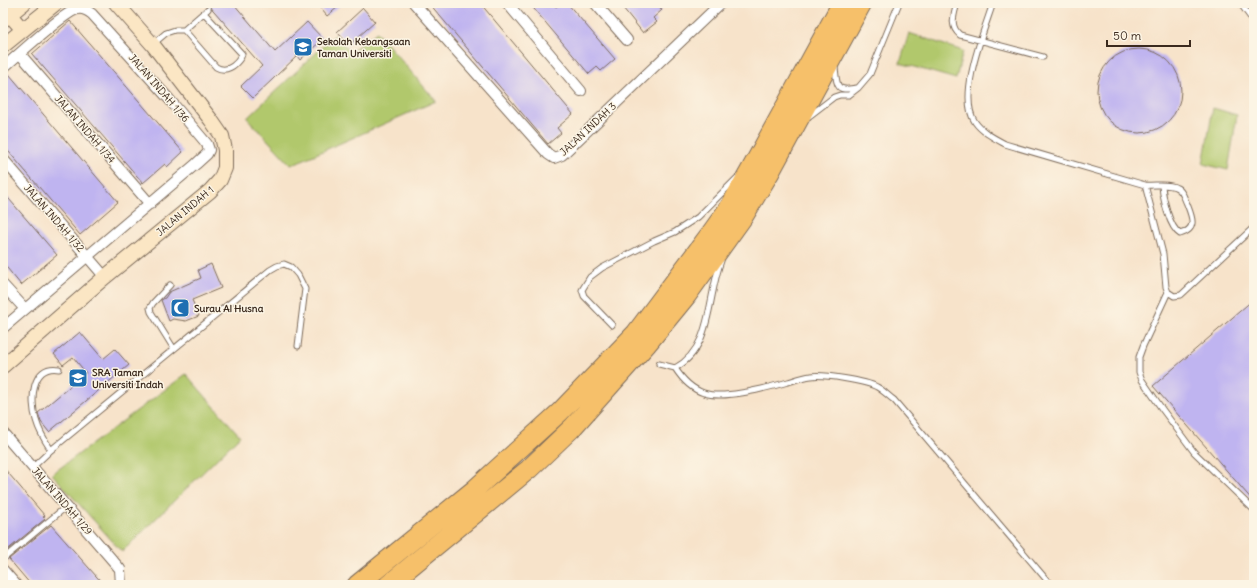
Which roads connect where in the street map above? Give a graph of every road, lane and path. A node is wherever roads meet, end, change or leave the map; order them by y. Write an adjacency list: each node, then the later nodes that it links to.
1 (24, 3): 14 (street)
2 (56, 3): 17 (street)
3 (116, 3): 20 (street, JALAN INDAH 1)
4 (414, 3): 7 (street, JALAN INDAH 3)
5 (507, 3): 26 (street)
6 (595, 3): 18 (street)
7 (720, 3)
8 (842, 3): 28 (highway)
9 (862, 3): 22 (highway)
10 (899, 3): 25 (lane)
11 (957, 3): 19 (lane)
12 (993, 3): 19 (lane)
13 (1240, 3): 15 (lane)
14 (5, 14): 17 (street)
15 (1254, 22)
16 (184, 30): 16 (lane); 20 (lane)
17 (10, 35)
18 (627, 40)
19 (981, 40): 23 (lane); 30 (lane)
20 (153, 45): 38 (street, JALAN INDAH 1)
21 (20, 54): 24 (street); 32 (street, JALAN INDAH 1/34); 32 (street, JALAN INDAH 1/36)
22 (833, 55): 25 (lane); 27 (highway)
23 (1043, 57)
24 (3, 68)
25 (858, 88): 27 (lane)
26 (581, 90)
27 (795, 127): 33 (highway)
28 (759, 156): 43 (lane); 60 (highway)
29 (3, 160): 37 (street, JALAN INDAH 1/32)
30 (1145, 185): 31 (lane); 41 (lane)
31 (1162, 186): 31 (lane)
32 (150, 204): 37 (street, JALAN INDAH 1/36)
33 (743, 217): 35 (lane); 61 (highway)
34 (1254, 226): 41 (lane)
35 (727, 250)
36 (724, 256): 49 (lane)
37 (88, 257): 38 (street, JALAN INDAH 1/32); 42 (street, JALAN INDAH 1/36)
38 (105, 277): 48 (street, JALAN INDAH 1)
39 (3, 284): 42 (street)
40 (170, 285): 46 (lane)
41 (1168, 292): 55 (lane)
42 (25, 310): 44 (street, JALAN INDAH 1/36)
43 (612, 325)
44 (3, 328)
45 (298, 346): 46 (lane)
46 (174, 349): 52 (lane)
47 (659, 364): 49 (lane)
48 (3, 366)
49 (675, 368): 62 (lane)
50 (59, 369): 52 (lane)
51 (3, 433): 53 (street, JALAN INDAH 1/29)
52 (51, 450): 53 (lane)
53 (32, 468): 54 (street, JALAN INDAH 1/29)
54 (67, 506): 56 (lane); 59 (street, JALAN INDAH 1/29)
55 (1254, 510)
56 (3, 559)
57 (3, 570): 58 (street)
58 (16, 585)
59 (121, 585)
60 (357, 585)
61 (388, 585)
62 (1051, 585)

